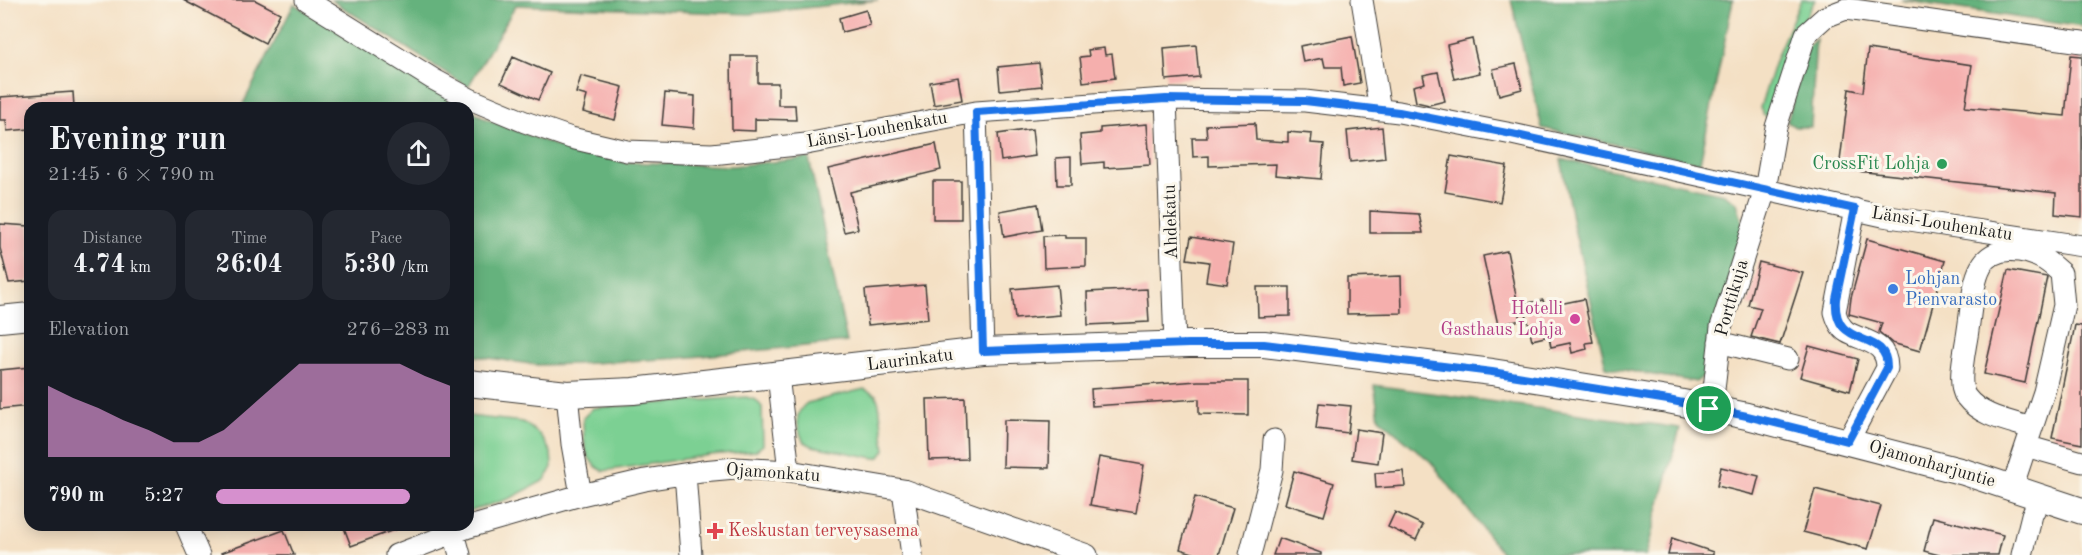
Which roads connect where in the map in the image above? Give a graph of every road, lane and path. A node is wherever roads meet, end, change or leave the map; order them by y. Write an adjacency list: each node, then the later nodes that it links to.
1 (306, 0): 7 (street, Länsi-Louhenkatu)
2 (1362, 0): 6 (street)
3 (1826, 8): 4 (street); 8 (street, Porttikuja)
4 (2082, 42)
5 (1166, 99): 6 (street, Länsi-Louhenkatu); 7 (street, Länsi-Louhenkatu); 15 (street, Ahdekatu)
6 (1380, 110): 8 (street, Länsi-Louhenkatu)
7 (976, 112): 16 (street)
8 (1765, 190): 9 (street, Länsi-Louhenkatu); 14 (street, Porttikuja)
9 (1855, 209): 10 (street, Länsi-Louhenkatu); 24 (street)
10 (2017, 244): 11 (street, Länsi-Louhenkatu); 22 (street); 22 (street)
11 (2082, 246)
12 (24, 317): 13 (main road)
13 (0, 319)
14 (1719, 342): 17 (street); 21 (street, Porttikuja)
15 (1174, 345): 16 (main road, Laurinkatu); 21 (main road, Laurinkatu)
16 (983, 351): 18 (main road, Laurinkatu)
17 (1788, 359)
18 (778, 375): 20 (main road, Laurinkatu); 26 (street)
19 (474, 385): 20 (main road, Laurinkatu)
20 (567, 394): 30 (street)
21 (1709, 409): 24 (main road, Ojamonharjuntie)
22 (2029, 437): 25 (street); 28 (street)
23 (1274, 440): 43 (street)
24 (1848, 441): 28 (main road, Ojamonharjuntie)
25 (2082, 462)
26 (789, 471): 27 (street, Ojamonkatu); 29 (street, Ojamonkatu)
27 (683, 474): 30 (street, Ojamonkatu); 40 (street)
28 (2012, 488): 31 (main road, Ojamonharjuntie)
29 (903, 490): 41 (street); 42 (street, Ojamonkatu)
30 (581, 495): 33 (street, Ojamonkatu)
31 (2041, 496): 32 (main road, Ojamonharjuntie); 44 (street)
32 (2082, 511)
33 (474, 526)
34 (189, 531): 37 (street)
35 (459, 531): 36 (street, Ojamonkatu)
36 (454, 533): 38 (street, Ojamonkatu); 39 (street)
37 (199, 555)
38 (396, 555)
39 (460, 555)
40 (691, 555)
41 (912, 555)
42 (1087, 555)
43 (1250, 555)
44 (2022, 555)

